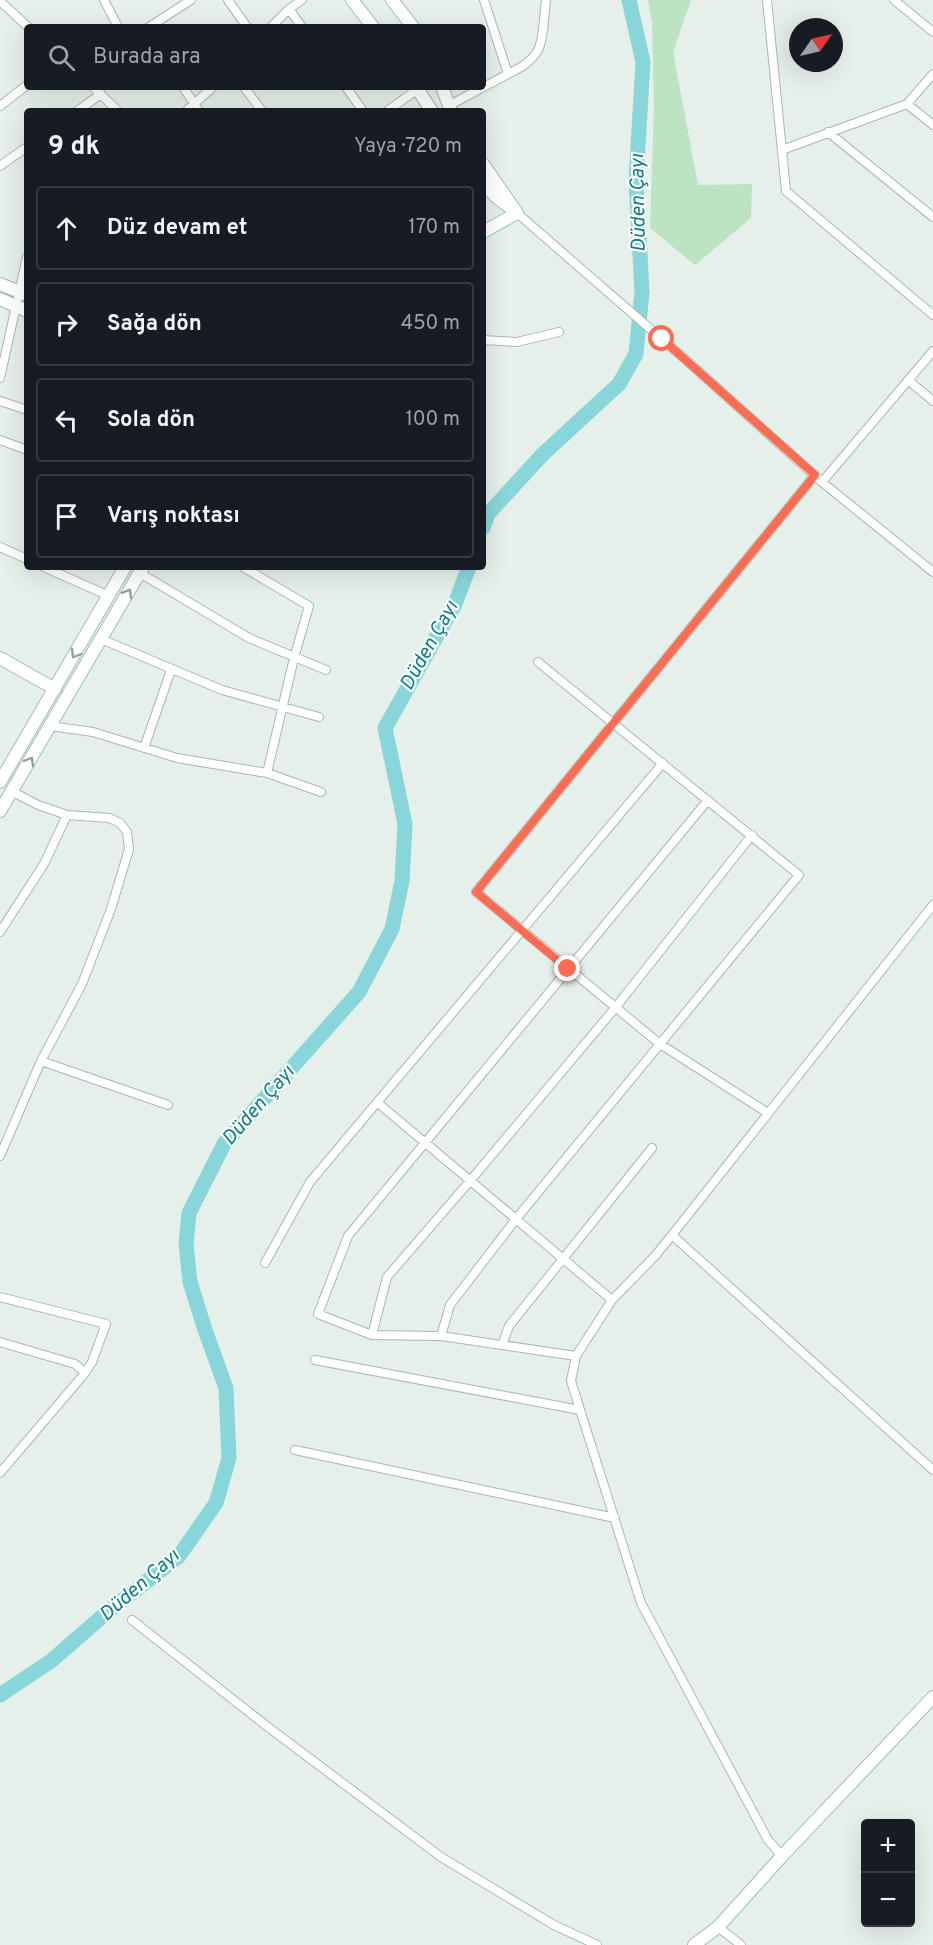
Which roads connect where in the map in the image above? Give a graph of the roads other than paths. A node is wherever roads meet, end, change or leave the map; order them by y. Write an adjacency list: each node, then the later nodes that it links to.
1 (104, 0): 14 (street)
2 (191, 0): 15 (street)
3 (228, 0): 16 (street)
4 (302, 0): 12 (street)
5 (352, 0): 19 (main road)
6 (392, 0): 20 (main road)
7 (484, 0): 23 (street)
8 (546, 0): 23 (street)
9 (767, 0): 50 (street)
10 (894, 0): 21 (street)
11 (0, 1): 13 (street)
12 (289, 9): 17 (street); 18 (street)
13 (25, 24)
14 (116, 24)
15 (154, 24)
16 (245, 24)
17 (274, 24)
18 (300, 24)
19 (371, 24)
20 (411, 24)
21 (933, 32)
22 (933, 74): 36 (street)
23 (508, 75): 25 (street)
24 (24, 87): 37 (street)
25 (486, 88)
26 (96, 90): 35 (street)
27 (185, 90): 40 (street)
28 (211, 90): 40 (street)
29 (245, 90): 41 (street)
30 (348, 90): 42 (street)
31 (414, 90): 43 (street)
32 (418, 90): 44 (main road)
33 (443, 90): 45 (main road)
34 (482, 90): 46 (street)
35 (100, 94): 38 (street); 39 (street)
36 (907, 104): 47 (street); 48 (street)
37 (0, 106)
38 (81, 108)
39 (115, 108)
40 (197, 108)
41 (260, 108)
42 (361, 108)
43 (391, 108)
44 (430, 108)
45 (450, 108)
46 (452, 108)
47 (933, 125)
48 (828, 132): 50 (street); 55 (street)
49 (24, 149): 51 (street)
50 (782, 150): 61 (street)
51 (0, 166)
52 (486, 168): 54 (main road)
53 (486, 186): 54 (main road)
54 (517, 213): 56 (main road); 72 (street)
55 (933, 217)
56 (486, 230)
57 (0, 284): 58 (main road)
58 (23, 294): 60 (street)
59 (0, 298): 60 (main road)
60 (21, 309): 65 (street)
61 (933, 315)
62 (559, 332): 63 (street)
63 (486, 340)
64 (933, 351): 66 (street)
65 (0, 378)
66 (908, 380): 68 (street); 72 (street)
67 (0, 401): 69 (street)
68 (933, 401)
69 (24, 409)
70 (0, 440): 71 (street)
71 (24, 449)
72 (819, 478): 79 (street); 91 (street)
73 (0, 547): 74 (street)
74 (24, 558)
75 (51, 570): 80 (street)
76 (123, 570): 80 (main road)
77 (141, 570): 82 (main road, one-way to 77); 84 (street)
78 (248, 570): 84 (street)
79 (933, 572)
80 (109, 596): 81 (main road)
81 (88, 632): 82 (main road); 88 (main road, one-way to 88)
82 (101, 639): 86 (street); 92 (main road)
83 (0, 658): 88 (main road)
84 (294, 658): 87 (street); 89 (street)
85 (538, 662): 91 (street)
86 (171, 670): 89 (street); 93 (street)
87 (326, 670)
88 (55, 689): 96 (main road)
89 (282, 707): 90 (street); 95 (street)
90 (319, 717)
91 (614, 723): 94 (street); 104 (street)
92 (50, 726): 93 (street); 97 (main road, one-way to 92)
93 (144, 748): 95 (street)
94 (663, 764): 99 (street); 104 (street)
95 (267, 773): 98 (street)
96 (0, 782)
97 (13, 792): 100 (main road); 101 (street)
98 (321, 792)
99 (708, 800): 102 (street); 106 (street)
100 (0, 811)
101 (67, 815): 105 (street); 109 (street)
102 (752, 835): 107 (street); 108 (street)
103 (933, 905): 112 (street)
104 (523, 931): 106 (street); 110 (street)
105 (0, 932)
106 (568, 969): 107 (street); 113 (street)
107 (615, 1008): 108 (street); 116 (street)
108 (660, 1044): 112 (street); 117 (street)
109 (41, 1061): 111 (street); 115 (street)
110 (378, 1103): 113 (street); 120 (street)
111 (168, 1105)
112 (768, 1113): 118 (street)
113 (424, 1143): 116 (street); 123 (street)
114 (652, 1148): 119 (street)
115 (0, 1156)
116 (470, 1181): 117 (street); 123 (street)
117 (516, 1219): 119 (street); 124 (street)
118 (672, 1234): 122 (street); 132 (street)
119 (564, 1259): 122 (street); 126 (street)
120 (265, 1263)
121 (0, 1298): 129 (street)
122 (612, 1300): 127 (street)
123 (372, 1335): 124 (street)
124 (441, 1336): 126 (street)
125 (0, 1342): 129 (street)
126 (502, 1345): 127 (street)
127 (576, 1356): 130 (street)
128 (315, 1360): 130 (street)
129 (85, 1373): 133 (street)
130 (579, 1410): 134 (street)
131 (295, 1450): 134 (street)
132 (933, 1470)
133 (0, 1473)
134 (615, 1518): 137 (street)
135 (132, 1620): 139 (street)
136 (933, 1697): 137 (main road)
137 (782, 1856): 138 (main road)
138 (718, 1927): 140 (main road); 141 (street)
139 (597, 1945)
140 (694, 1945)
141 (741, 1945)

